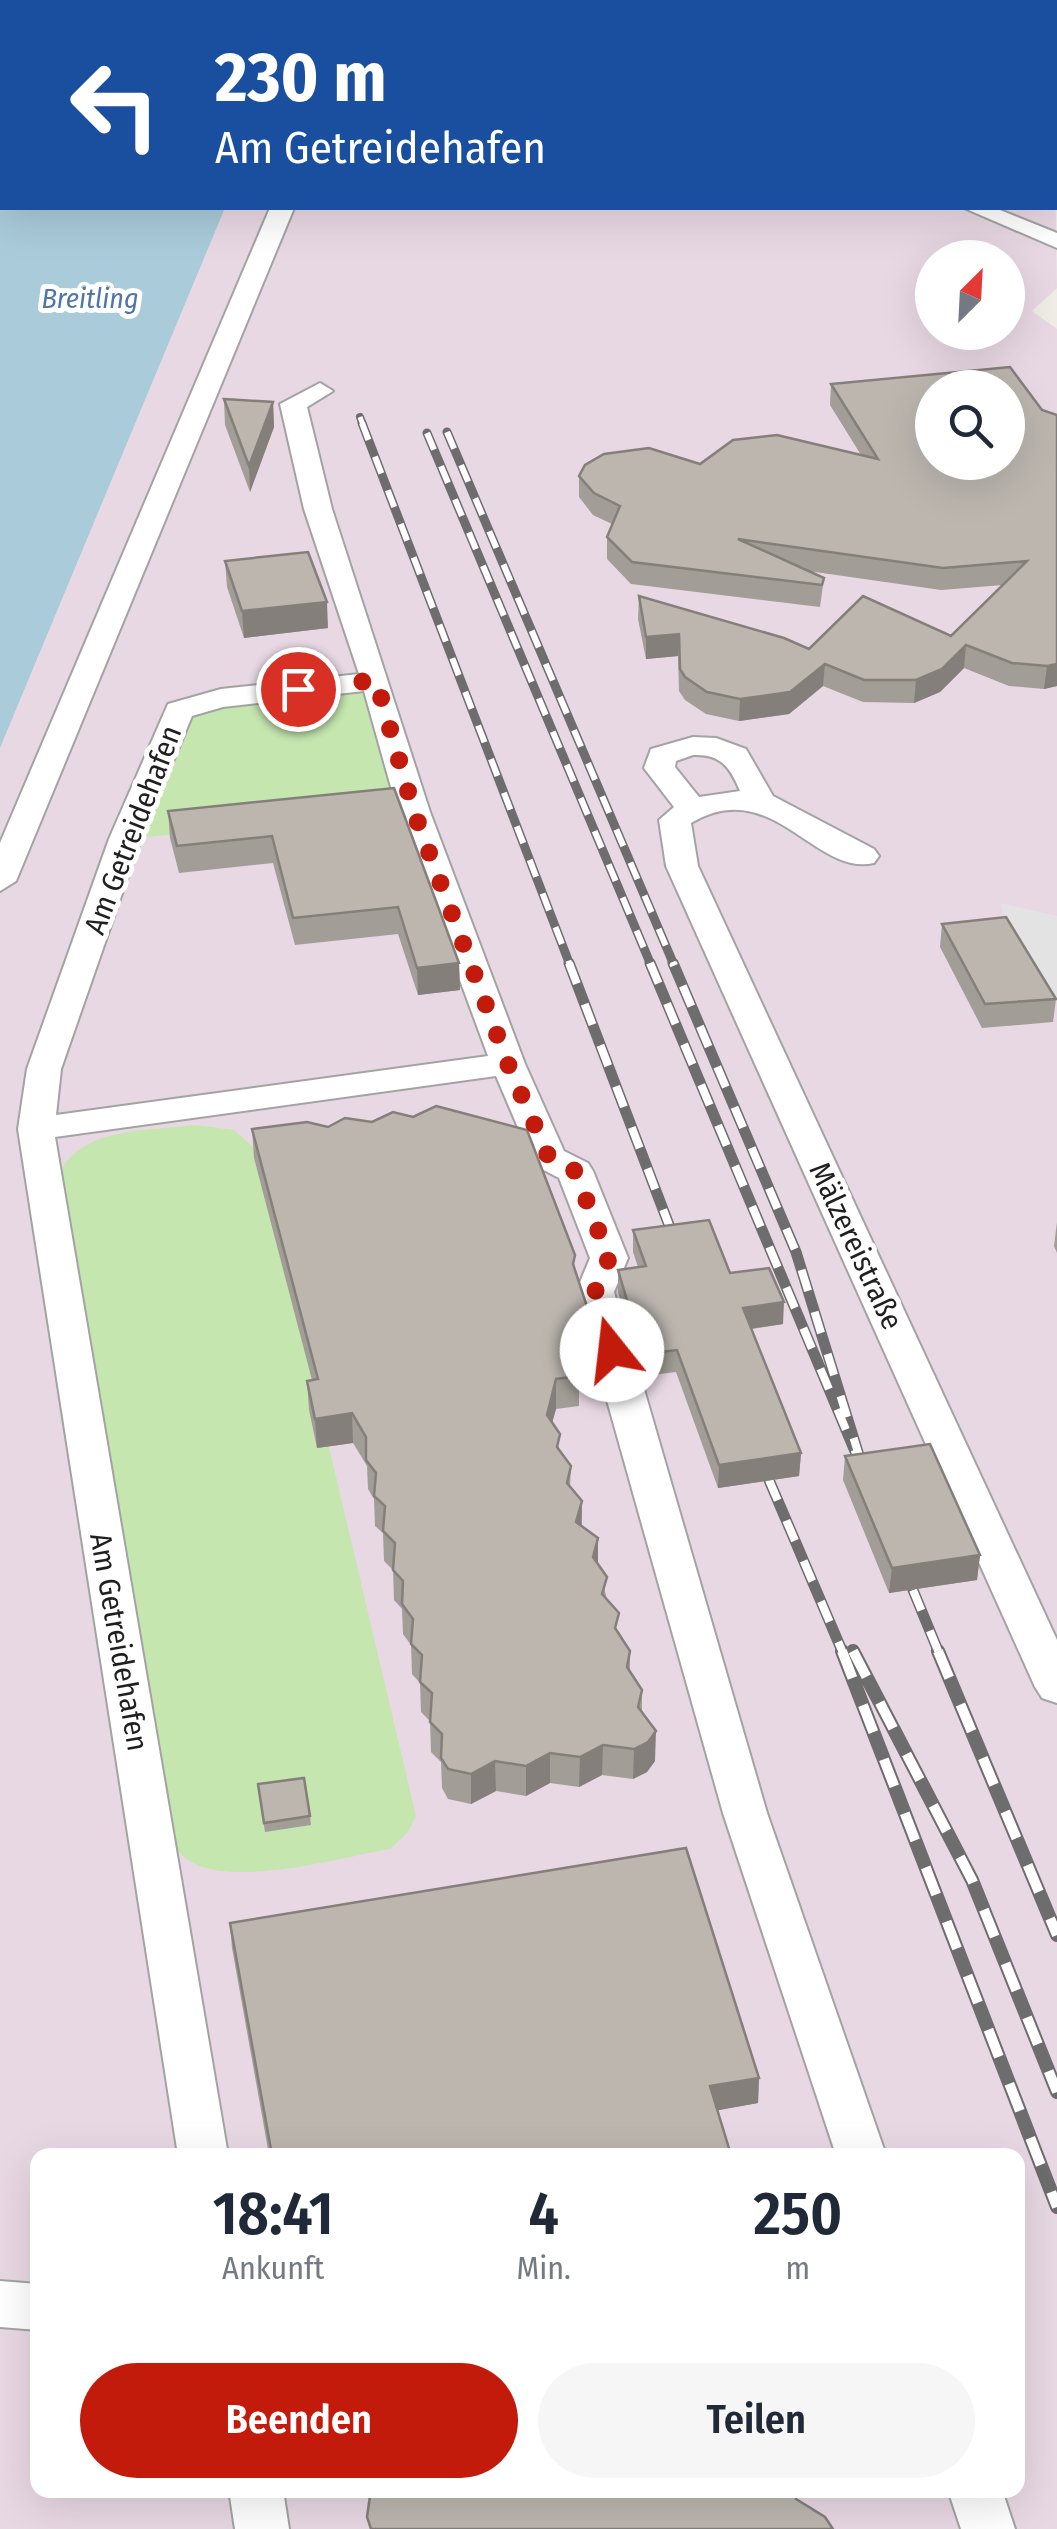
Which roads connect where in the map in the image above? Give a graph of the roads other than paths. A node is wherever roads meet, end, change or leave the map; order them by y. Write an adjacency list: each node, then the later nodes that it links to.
1 (281, 210): 9 (street)
2 (981, 210): 3 (street)
3 (1057, 242)
4 (320, 391): 5 (street)
5 (376, 680): 10 (street); 11 (street, Am Getreidehafen)
6 (760, 801): 7 (street); 7 (street); 8 (street)
7 (691, 808): 12 (street, Mälzereistraße)
8 (863, 856)
9 (0, 881)
10 (508, 1064): 11 (street); 14 (street)
11 (36, 1129): 13 (street, Am Getreidehafen)
12 (1057, 1686)
13 (201, 2148)
14 (859, 2148)
15 (0, 2304): 16 (street)
16 (30, 2306)
17 (257, 2498): 19 (street)
18 (977, 2498): 20 (street)
19 (262, 2529)
20 (988, 2529)

